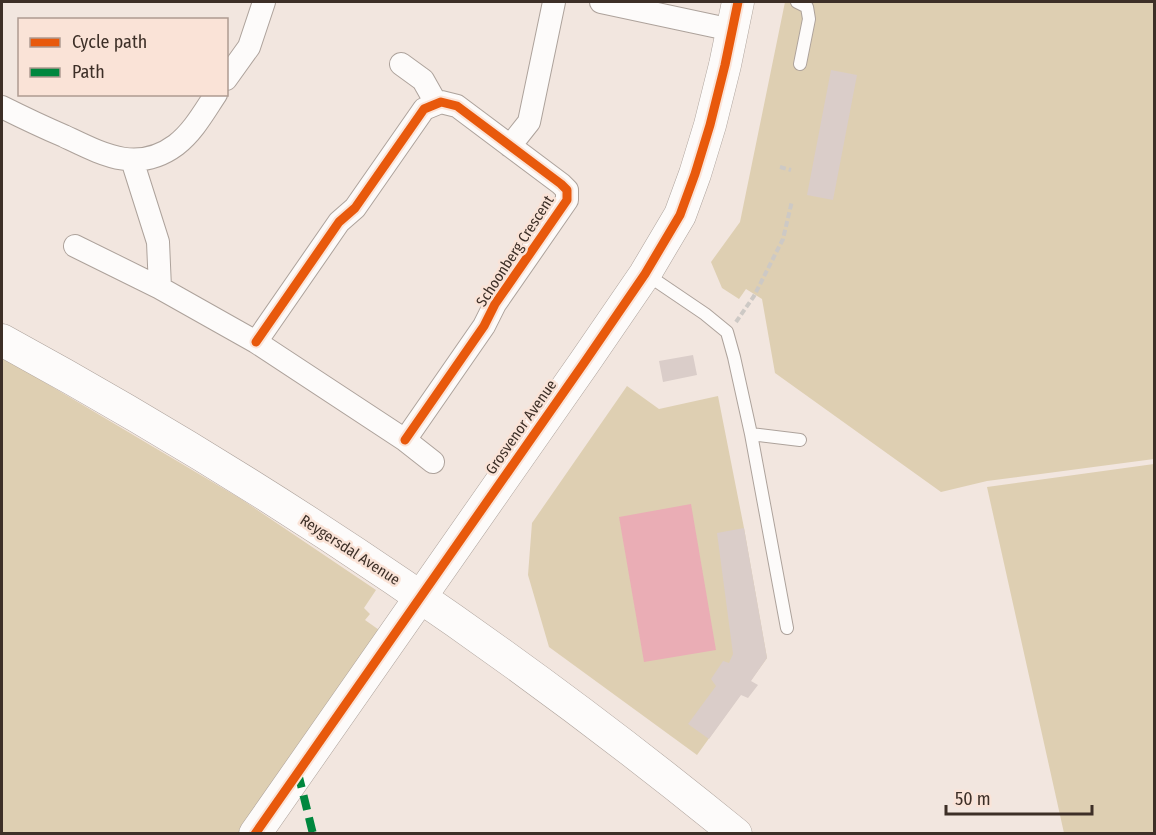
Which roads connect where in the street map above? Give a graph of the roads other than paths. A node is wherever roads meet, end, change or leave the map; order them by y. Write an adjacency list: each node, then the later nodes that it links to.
1 (264, 2): 8 (street)
2 (554, 2): 12 (street)
3 (601, 2): 5 (street)
4 (797, 2): 7 (lane)
5 (735, 16): 15 (street, Grosvenor Avenue)
6 (401, 64): 10 (street)
7 (800, 64)
8 (229, 70)
9 (215, 96): 13 (street)
10 (436, 103): 12 (street, Schoonberg Crescent); 18 (street)
11 (2, 107): 13 (street)
12 (510, 146): 20 (street, Schoonberg Crescent)
13 (132, 160): 16 (street)
14 (75, 246): 16 (street)
15 (645, 274): 19 (lane); 23 (street, Grosvenor Avenue)
16 (160, 288): 18 (street)
17 (2, 340): 23 (street, Reygersdal Avenue)
18 (256, 342): 20 (street)
19 (751, 434): 21 (lane); 24 (lane)
20 (405, 440): 22 (street)
21 (800, 440)
22 (433, 462)
23 (422, 597): 25 (street, Grosvenor Avenue); 26 (street, Reygersdal Avenue)
24 (787, 628)
25 (255, 834)
26 (736, 834)

